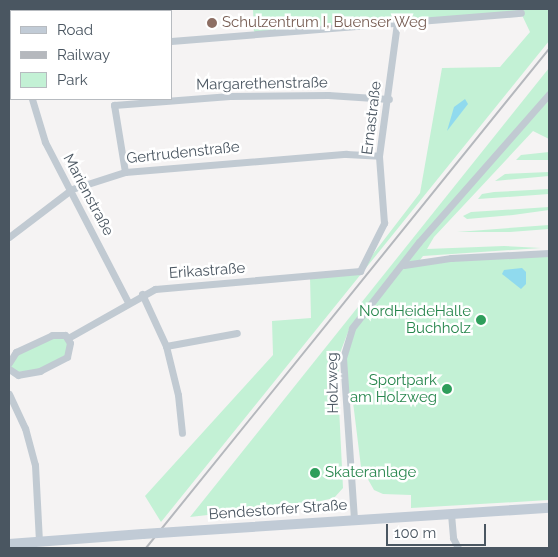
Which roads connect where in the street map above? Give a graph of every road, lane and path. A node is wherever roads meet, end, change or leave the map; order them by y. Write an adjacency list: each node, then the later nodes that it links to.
1 (521, 13): 2 (street)
2 (397, 23): 3 (street); 5 (street, Ernastraße)
3 (172, 40)
4 (549, 94): 12 (street, Holzweg)
5 (389, 99): 7 (street, Ernastraße); 8 (street, Margarethenstraße)
6 (32, 100): 9 (street, Marienstraße)
7 (379, 156): 8 (street, Gertrudenstraße); 13 (street, Ernastraße)
8 (126, 172): 9 (street, Gertrudenstraße)
9 (72, 189): 10 (street, Gertrudenstraße); 15 (street, Marienstraße)
10 (9, 237)
11 (549, 253): 12 (street)
12 (404, 265): 25 (street, Holzweg)
13 (360, 271): 14 (street, Erikastraße)
14 (142, 294): 15 (street, Erikastraße); 18 (street)
15 (128, 302): 17 (street, Erikastraße)
16 (237, 333): 18 (street)
17 (68, 338): 19 (street); 20 (street)
18 (166, 346): 22 (street)
19 (9, 363)
20 (9, 369)
21 (9, 394): 26 (street)
22 (182, 433)
23 (549, 508): 24 (street, Bendestorfer Straße)
24 (451, 514): 25 (street, Bendestorfer Straße); 28 (street)
25 (354, 519): 26 (street, Bendestorfer Straße, bridge)
26 (39, 542): 27 (street, Bendestorfer Straße)
27 (9, 544)
28 (458, 548)

